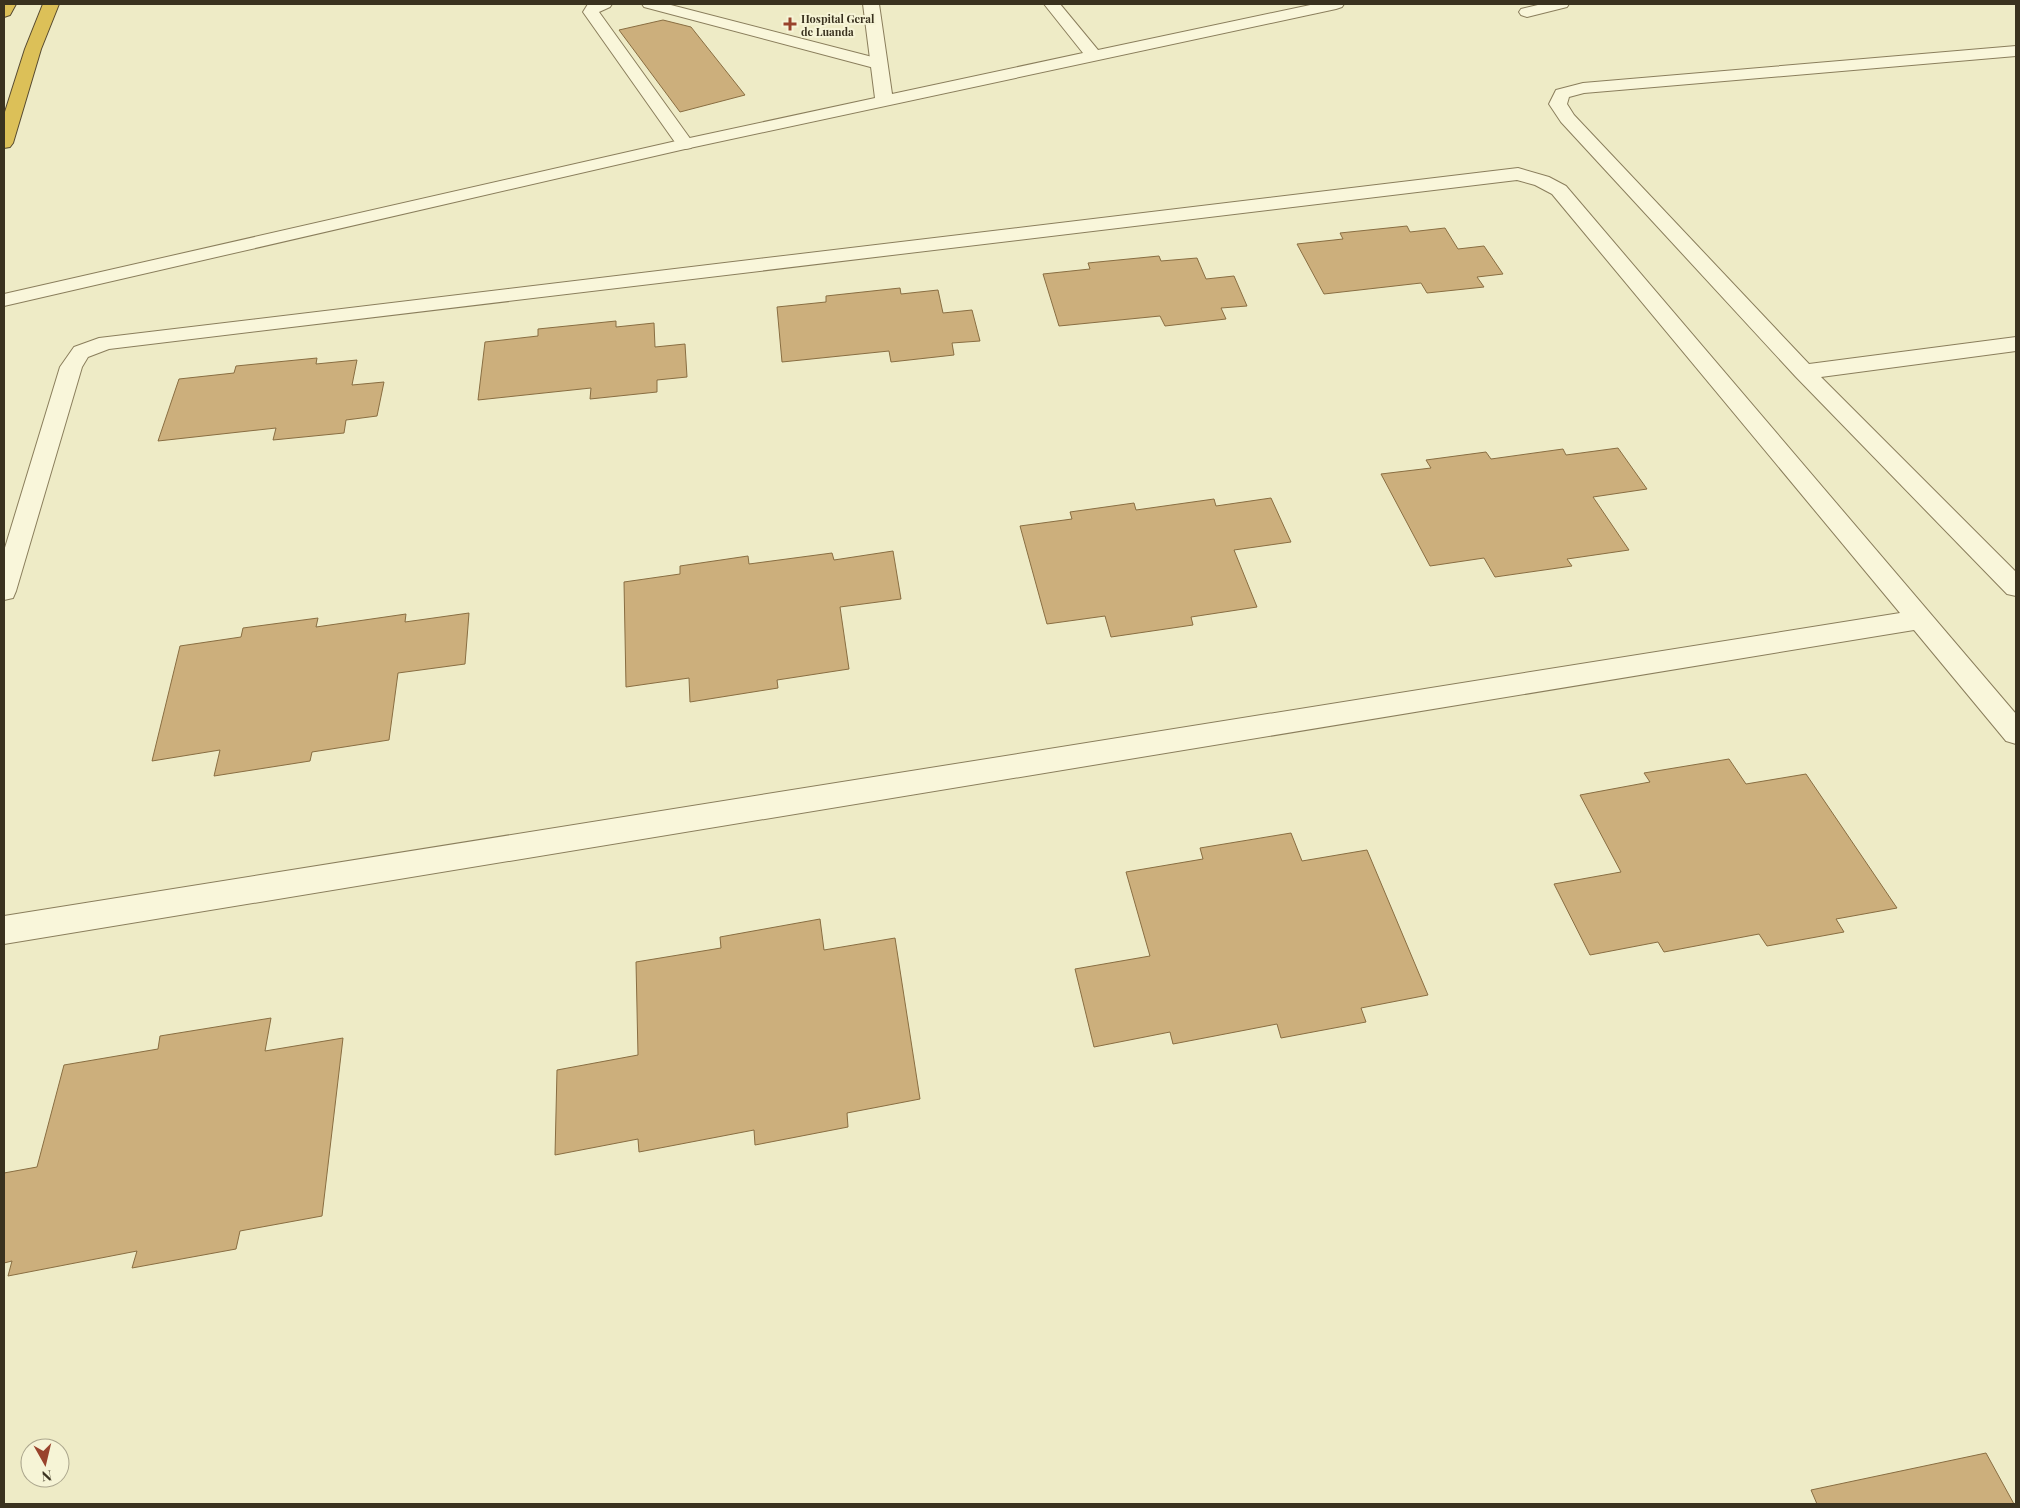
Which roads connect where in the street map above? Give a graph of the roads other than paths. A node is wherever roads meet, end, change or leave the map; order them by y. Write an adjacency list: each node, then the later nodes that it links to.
1 (8, 4): 9 (highway)
2 (51, 4): 15 (highway)
3 (604, 4): 16 (street)
4 (650, 4): 13 (street)
5 (871, 4): 13 (street)
6 (1052, 4): 12 (street)
7 (1336, 4): 12 (street)
8 (1561, 4): 10 (street)
9 (4, 12)
10 (1527, 12)
11 (2016, 50): 19 (street)
12 (1093, 55): 14 (street)
13 (878, 64): 14 (street)
14 (884, 101): 16 (street)
15 (4, 143)
16 (685, 144): 17 (street)
17 (4, 300)
18 (2016, 344): 19 (street)
19 (1804, 372): 20 (street)
20 (2016, 587)
21 (4, 591): 22 (street)
22 (1920, 619): 23 (street); 24 (street)
23 (2016, 733)
24 (4, 930)

